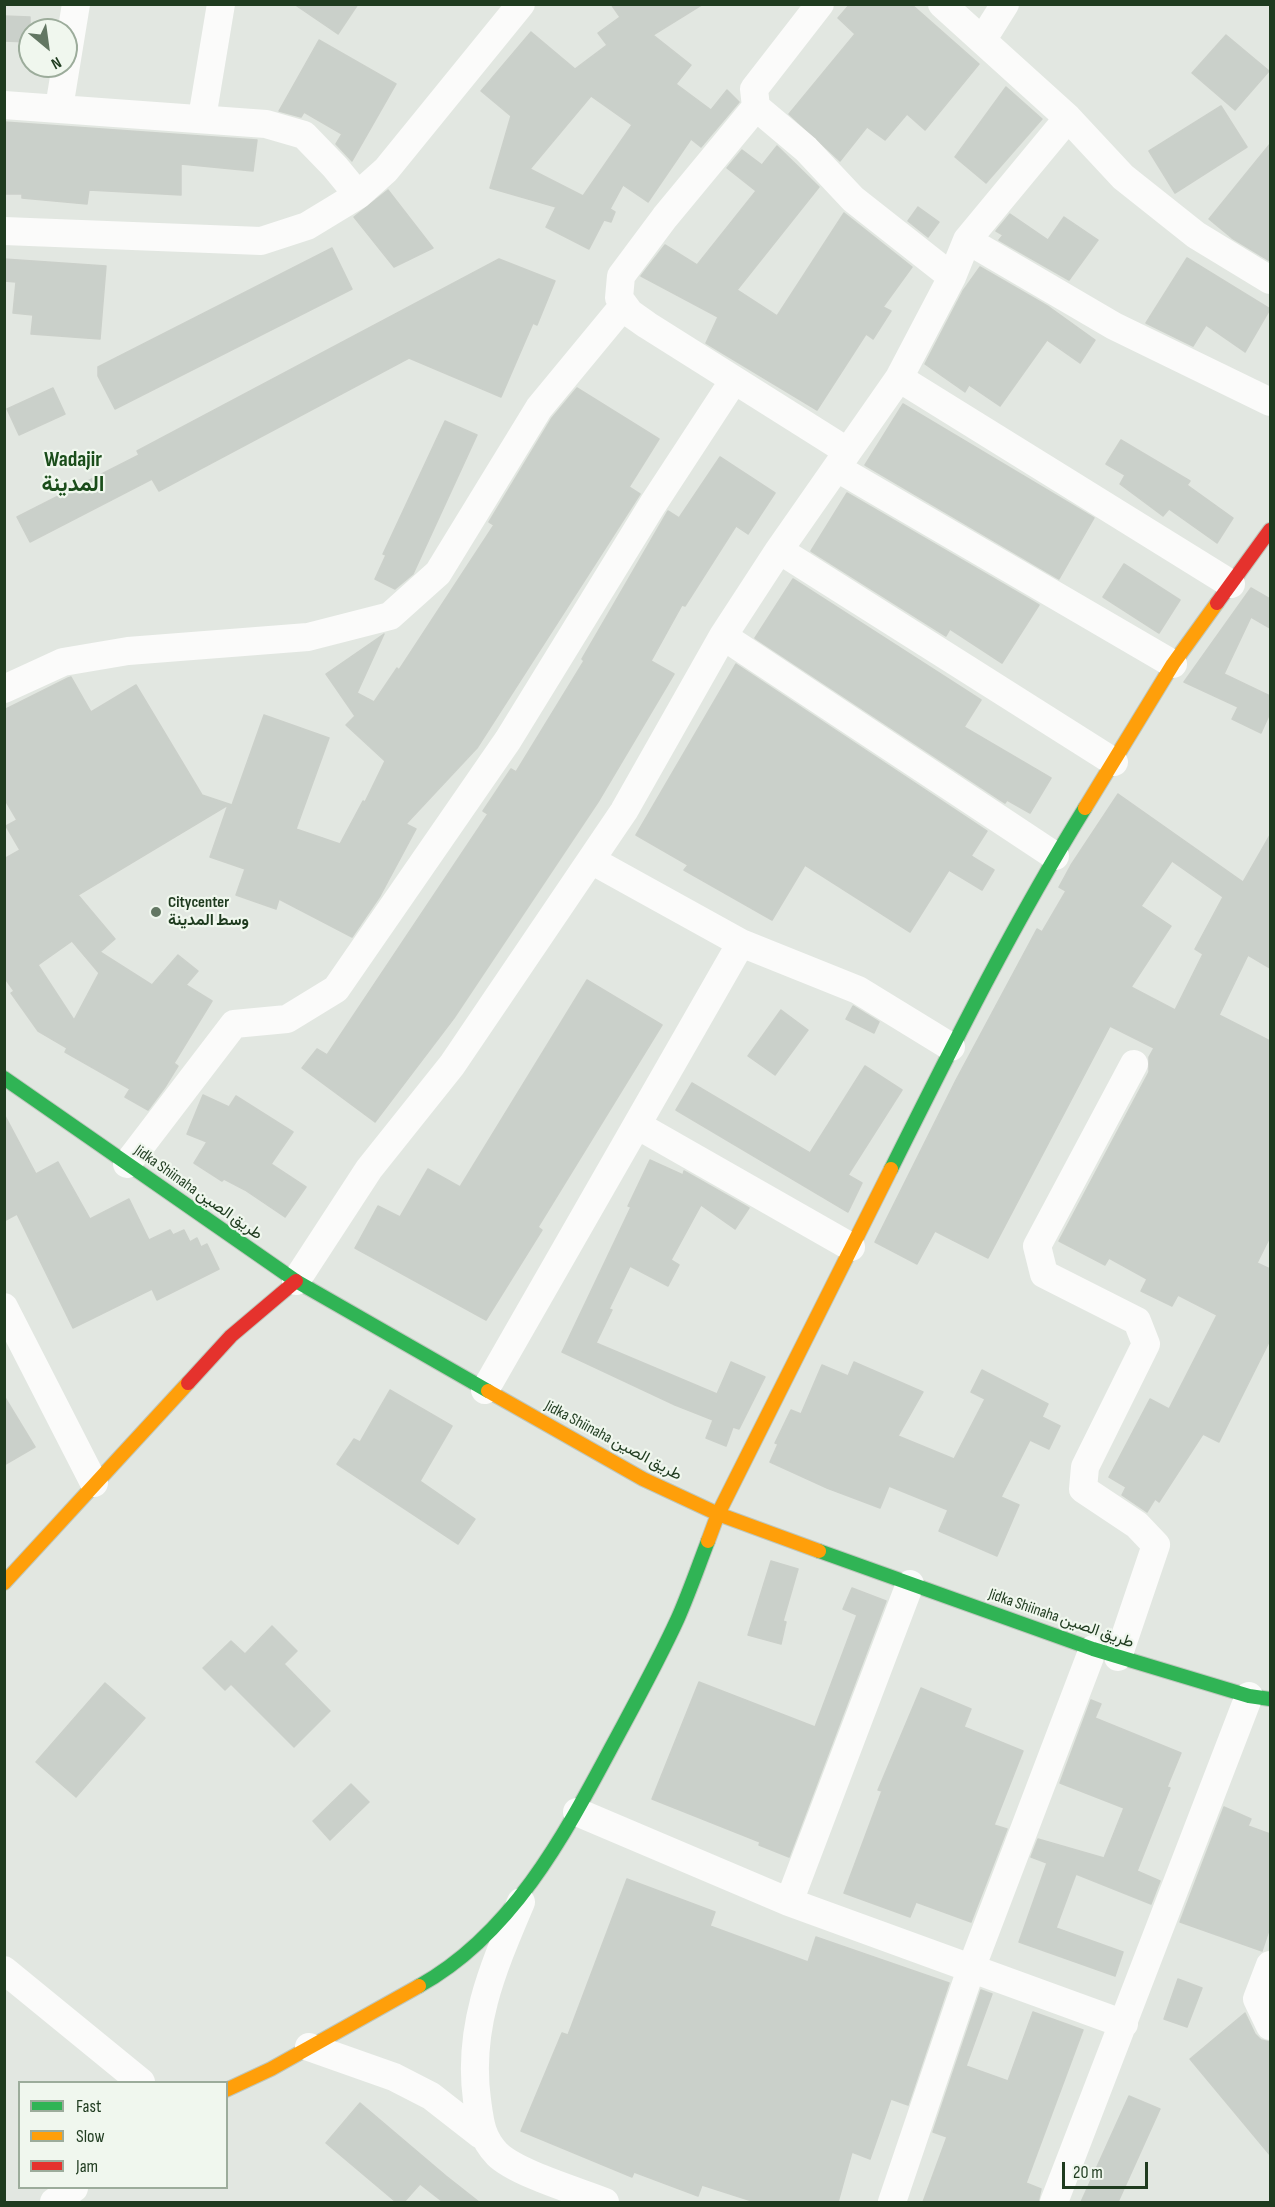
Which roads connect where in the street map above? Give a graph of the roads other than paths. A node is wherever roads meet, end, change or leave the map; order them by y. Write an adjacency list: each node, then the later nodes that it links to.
1 (76, 4): 10 (street)
2 (221, 4): 11 (street)
3 (521, 4): 13 (street)
4 (820, 4): 9 (street)
5 (942, 4): 7 (street)
6 (1005, 4): 7 (street)
7 (983, 39): 12 (street)
8 (4, 105): 10 (street)
9 (756, 107): 16 (street); 18 (street)
10 (60, 108): 11 (street)
11 (202, 118): 13 (street)
12 (1068, 118): 15 (street); 17 (street)
13 (358, 195): 14 (street)
14 (4, 231)
15 (967, 240): 16 (street); 21 (street)
16 (952, 277): 19 (street)
17 (1270, 280)
18 (624, 306): 20 (street); 28 (street)
19 (899, 378): 22 (street); 25 (street)
20 (734, 380): 22 (street); 37 (street)
21 (1270, 402)
22 (842, 460): 24 (street); 27 (street)
23 (1270, 530): 25 (street)
24 (779, 550): 26 (street); 29 (street)
25 (1231, 584): 27 (street)
26 (723, 636): 30 (street); 31 (street)
27 (1173, 664): 29 (street)
28 (4, 689)
29 (1114, 762): 30 (street)
30 (1055, 856): 33 (street)
31 (591, 860): 32 (street); 39 (street)
32 (741, 943): 33 (street); 36 (street)
33 (951, 1047): 38 (street)
34 (1134, 1064): 46 (street)
35 (4, 1078): 37 (street, Jidka Shiinaha طريق الصين)
36 (637, 1125): 38 (street); 41 (street)
37 (127, 1164): 39 (street, Jidka Shiinaha طريق الصين)
38 (851, 1247): 43 (street)
39 (296, 1281): 41 (street, Jidka Shiinaha طريق الصين); 42 (street)
40 (4, 1307): 42 (street)
41 (485, 1390): 43 (street, Jidka Shiinaha طريق الصين)
42 (94, 1483): 44 (street)
43 (718, 1514): 45 (street, Jidka Shiinaha طريق الصين); 48 (street)
44 (4, 1582)
45 (910, 1584): 46 (street, Jidka Shiinaha طريق الصين); 50 (street)
46 (1105, 1653): 47 (street, Jidka Shiinaha طريق الصين); 52 (street)
47 (1260, 1698): 54 (street)
48 (577, 1812): 49 (street); 50 (street)
49 (525, 1892): 56 (street); 59 (street)
50 (789, 1902): 52 (street)
51 (1270, 1965): 55 (street)
52 (971, 1969): 54 (street); 63 (street)
53 (4, 1970): 57 (street)
54 (1124, 2024): 64 (street)
55 (1270, 2026)
56 (309, 2047): 58 (street); 59 (street)
57 (140, 2081)
58 (228, 2089)
59 (481, 2135): 62 (street)
60 (71, 2189): 61 (street)
61 (54, 2202)
62 (605, 2202)
63 (891, 2202)
64 (1054, 2202)

